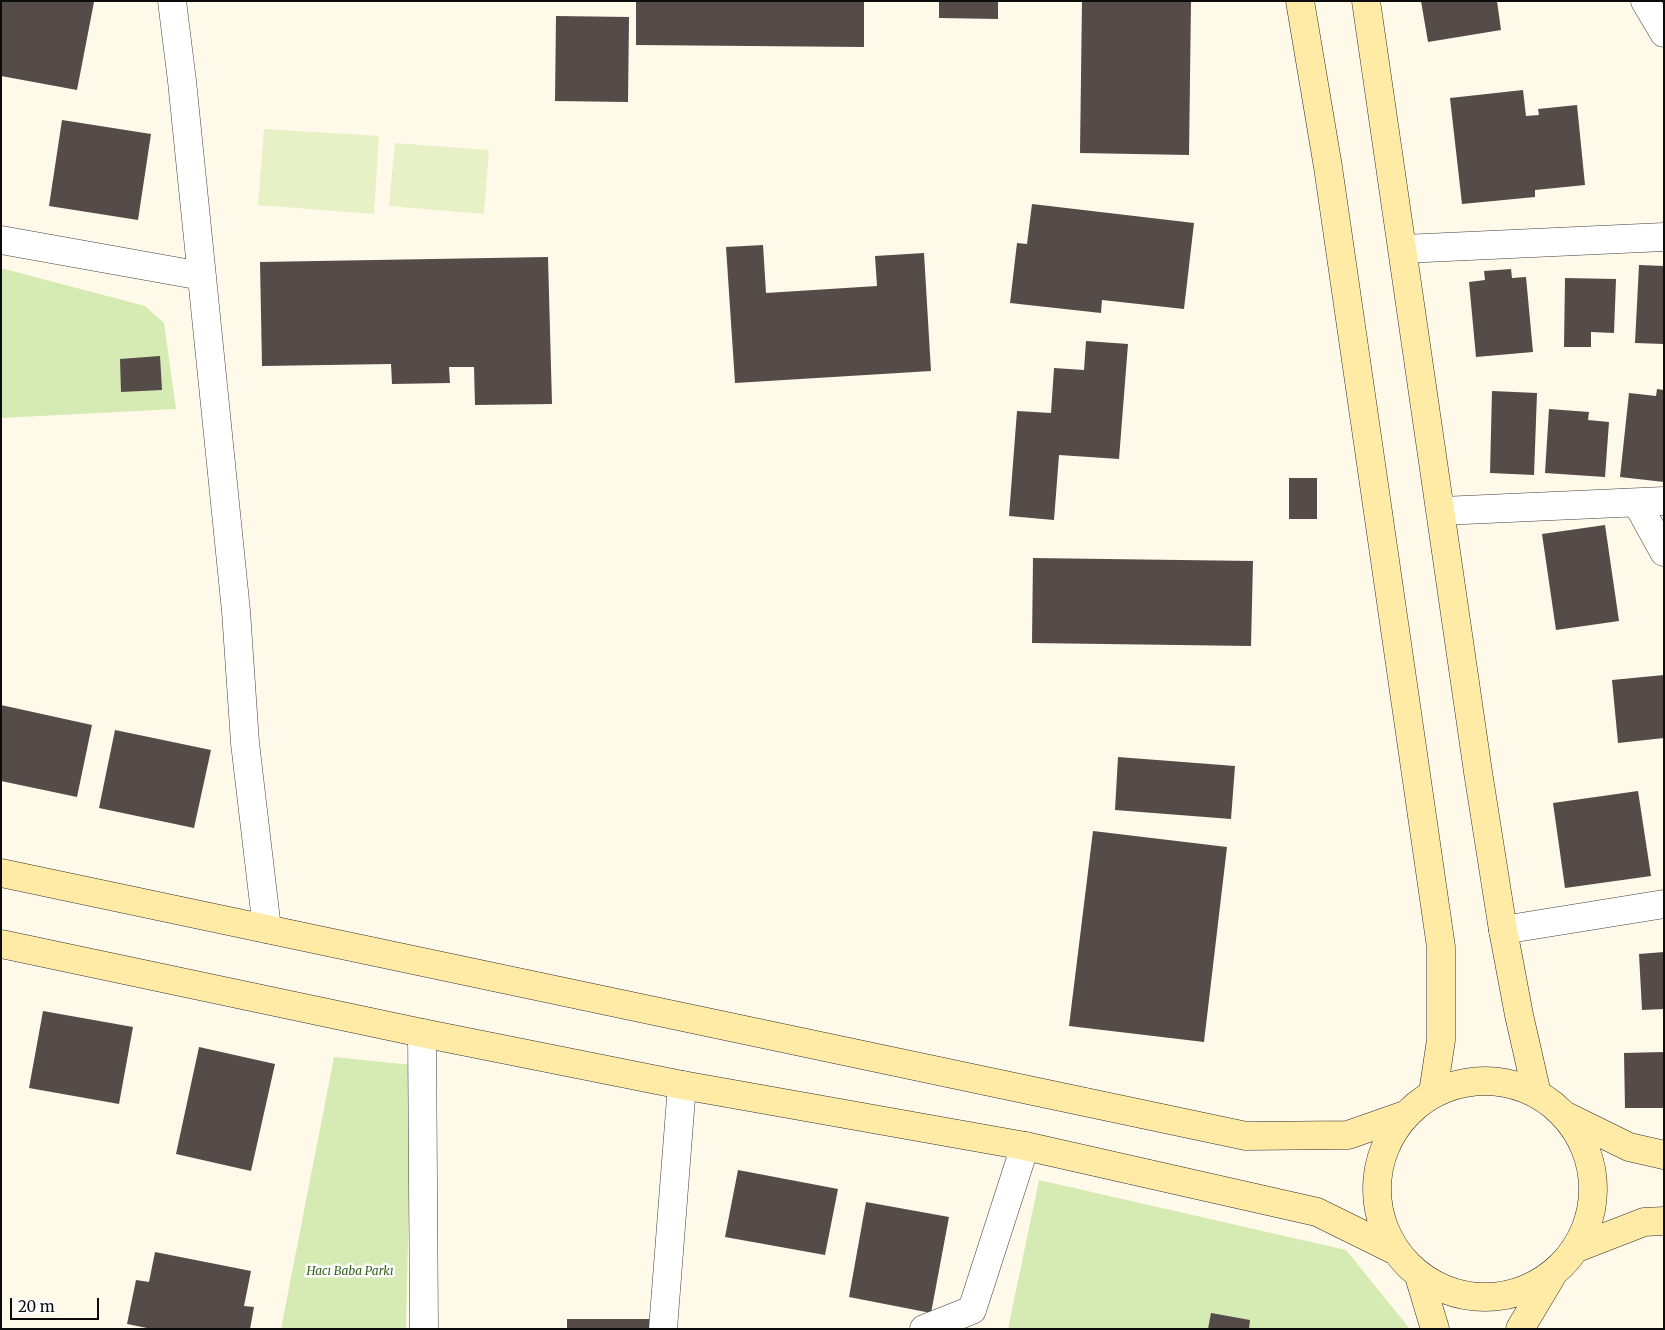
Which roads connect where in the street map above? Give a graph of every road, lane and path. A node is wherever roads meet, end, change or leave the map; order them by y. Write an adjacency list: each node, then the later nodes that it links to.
1 (172, 1): 9 (street)
2 (1300, 1): 21 (main road)
3 (1366, 1): 8 (main road)
4 (1645, 1): 5 (street)
5 (1664, 33)
6 (1664, 237): 8 (street)
7 (1, 240): 9 (street)
8 (1403, 249): 12 (main road)
9 (202, 276): 16 (street)
10 (1664, 501): 11 (street)
11 (1637, 503): 12 (street); 13 (street)
12 (1442, 511): 17 (main road)
13 (1664, 552)
14 (1, 872): 16 (main road)
15 (1664, 904): 17 (street)
16 (267, 929): 23 (main road)
17 (1503, 930): 22 (main road)
18 (1, 944): 19 (main road)
19 (422, 1033): 20 (main road); 32 (street)
20 (682, 1084): 25 (main road); 33 (street)
21 (1433, 1093): 22 (main road); 23 (main road)
22 (1537, 1094): 24 (main road)
23 (1405, 1115): 29 (main road)
24 (1566, 1116): 26 (main road); 28 (main road)
25 (1025, 1146): 29 (main road); 34 (street)
26 (1664, 1155)
27 (1664, 1221): 28 (main road)
28 (1577, 1248): 30 (main road)
29 (1394, 1250): 31 (main road)
30 (1553, 1274): 31 (main road); 36 (main road)
31 (1419, 1276): 35 (main road)
32 (424, 1329)
33 (663, 1329)
34 (924, 1329)
35 (1434, 1329)
36 (1520, 1329)

